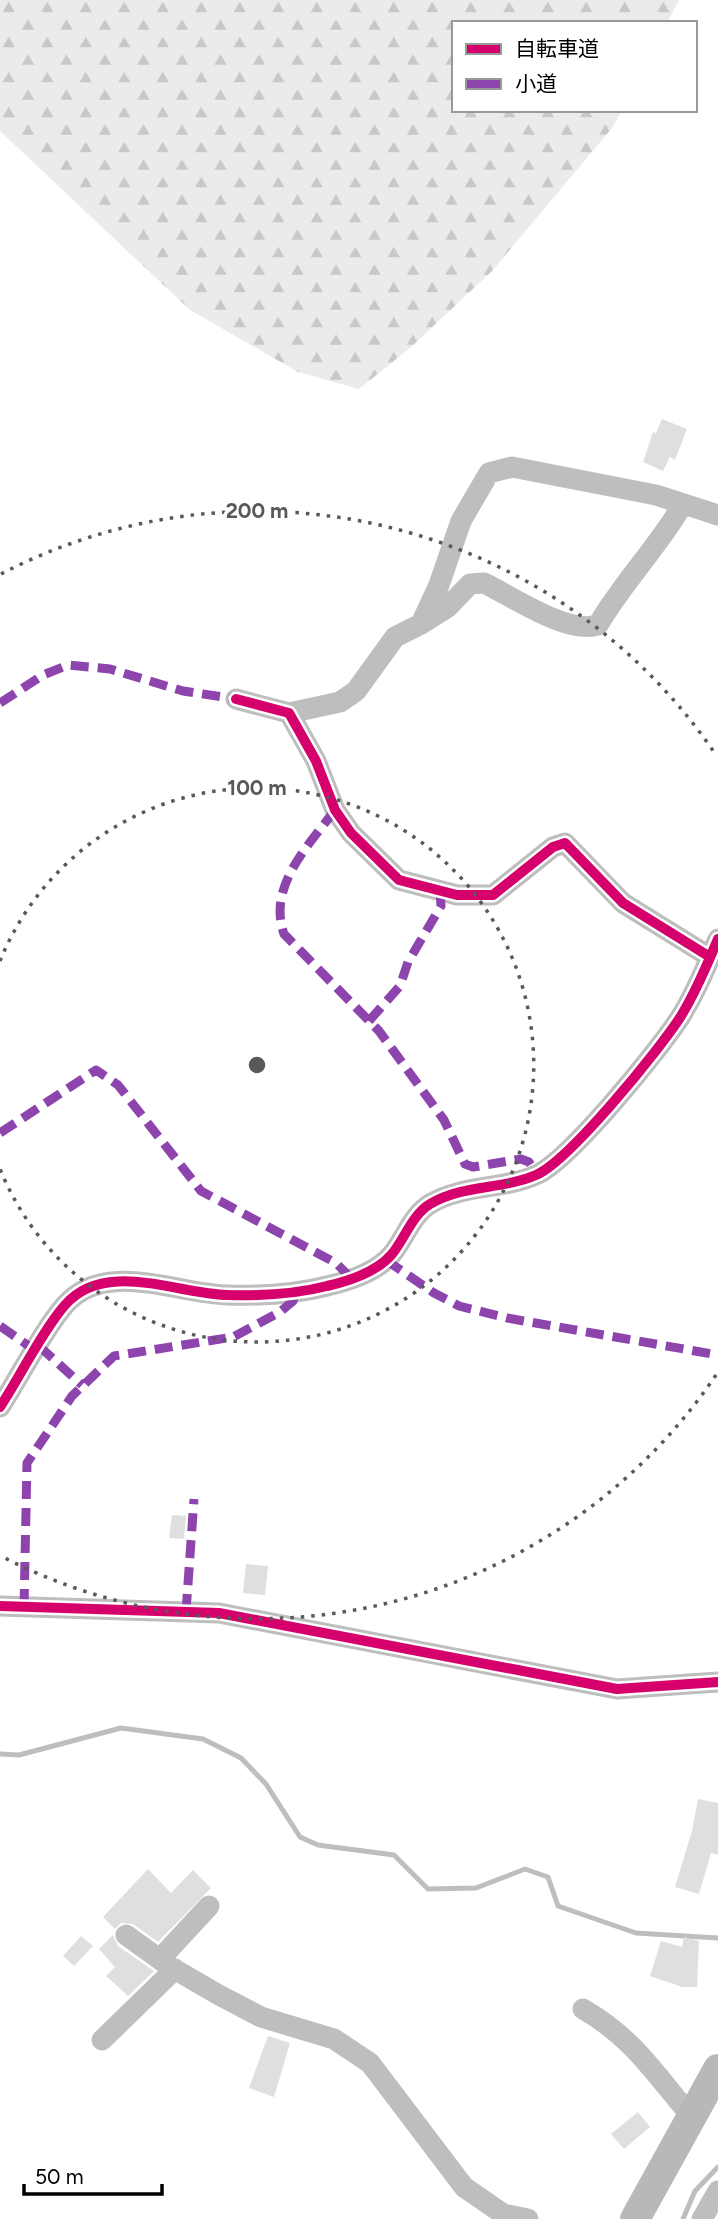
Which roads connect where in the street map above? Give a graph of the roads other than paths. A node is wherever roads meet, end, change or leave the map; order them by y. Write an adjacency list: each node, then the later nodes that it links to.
1 (683, 504): 2 (street); 3 (street); 3 (street)
2 (718, 516)
3 (421, 624): 5 (street)
4 (236, 699): 5 (street)
5 (289, 713): 6 (street)
6 (714, 948): 7 (street)
7 (0, 1407)
8 (0, 1606): 9 (street)
9 (718, 1682)
10 (209, 1906): 12 (street)
11 (126, 1935): 12 (street)
12 (167, 1964): 14 (street); 18 (street)
13 (583, 2009): 16 (street)
14 (102, 2040)
15 (718, 2069): 16 (main road)
16 (693, 2118): 19 (main road)
17 (718, 2191): 20 (street)
18 (528, 2219)
19 (635, 2219)
20 (702, 2219)

